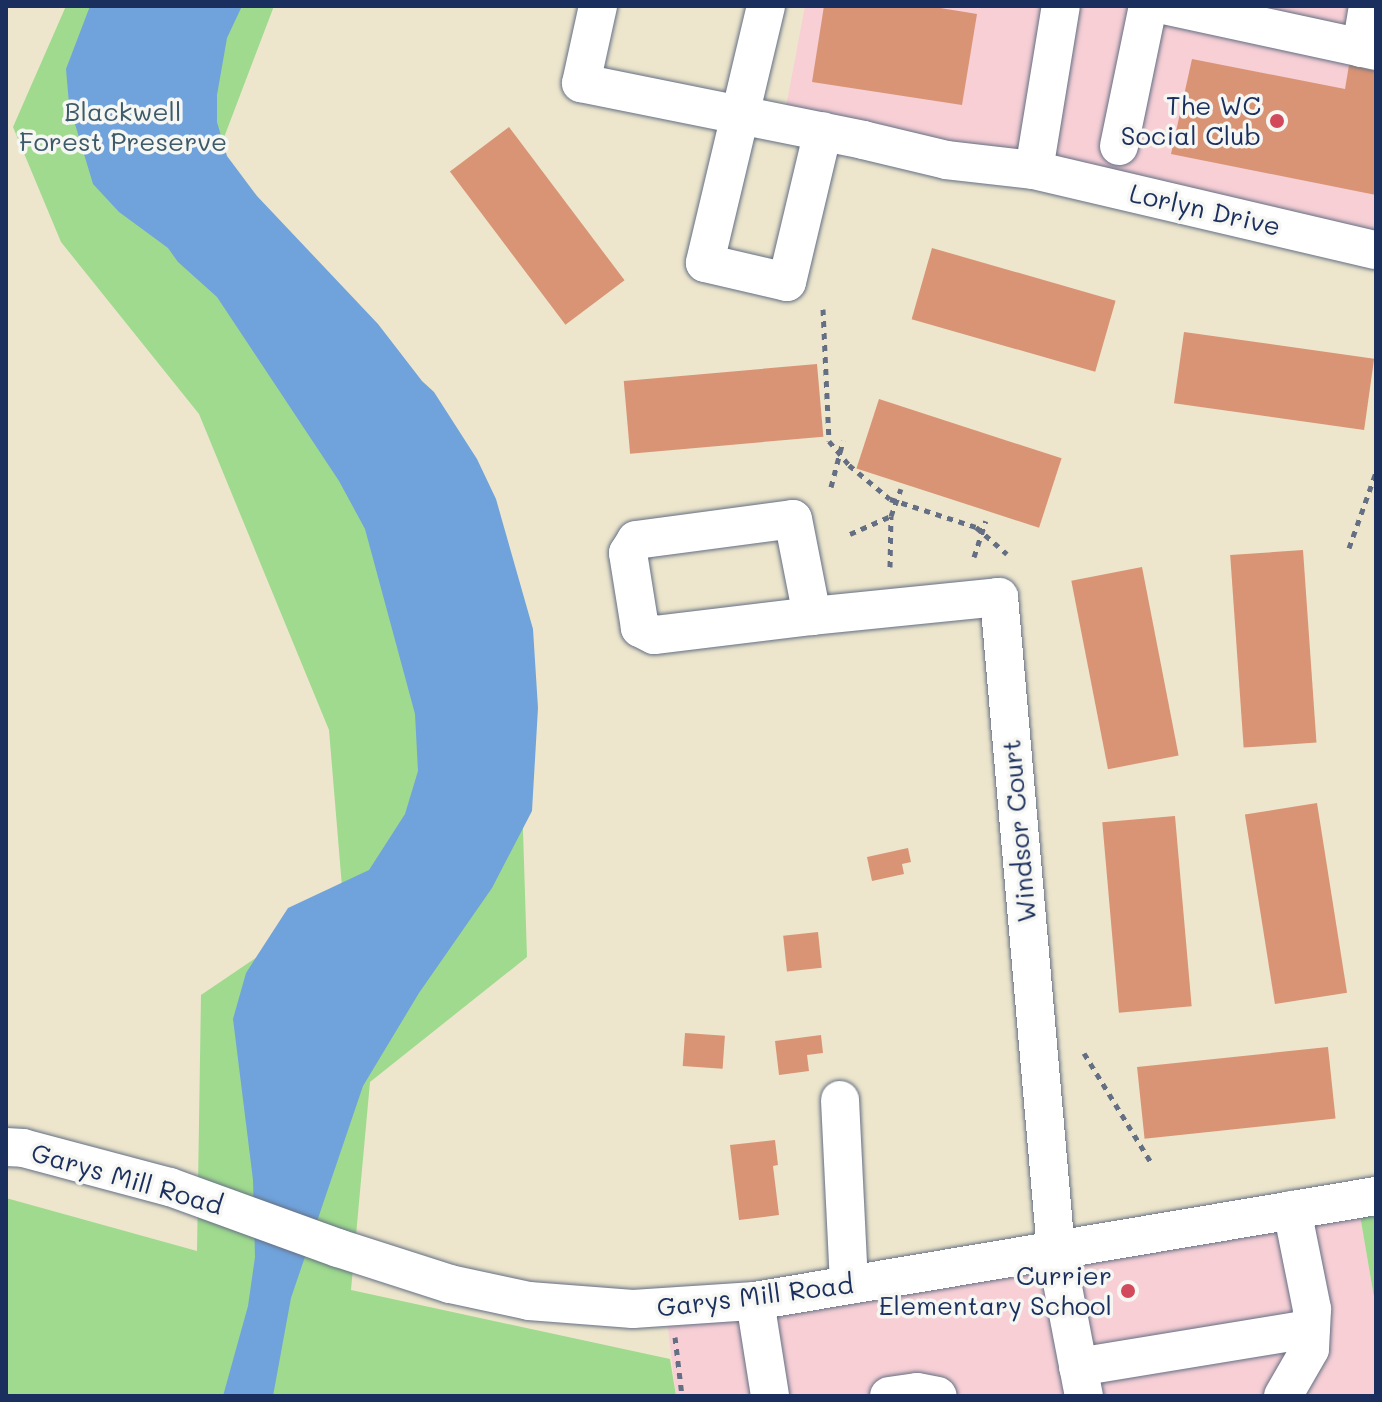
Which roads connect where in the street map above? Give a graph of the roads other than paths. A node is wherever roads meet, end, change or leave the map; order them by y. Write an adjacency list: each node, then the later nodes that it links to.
1 (598, 6): 8 (street, Lorlyn Drive)
2 (766, 6): 8 (street)
3 (1061, 6): 11 (street)
4 (1148, 6): 10 (street)
5 (1168, 6): 7 (street)
6 (1368, 6): 7 (street)
7 (1368, 50)
8 (740, 114): 9 (street, Lorlyn Drive); 9 (street)
9 (823, 131): 11 (street, Lorlyn Drive)
10 (1119, 146)
11 (1034, 170): 12 (street, Lorlyn Drive)
12 (1376, 250)
13 (812, 616): 13 (street, Windsor Court); 18 (street, Windsor Court)
14 (840, 1100): 19 (street)
15 (6, 1147): 20 (street, Garys Mill Road)
16 (1376, 1196): 17 (street, Garys Mill Road)
17 (1292, 1210): 18 (street, Garys Mill Road); 21 (street)
18 (1056, 1251): 19 (street, Garys Mill Road); 22 (street)
19 (849, 1285): 20 (street, Garys Mill Road)
20 (755, 1301): 23 (street)
21 (1311, 1329): 22 (street); 26 (street)
22 (1081, 1382)
23 (770, 1396)
24 (889, 1396): 25 (street)
25 (938, 1396)
26 (1283, 1396)

